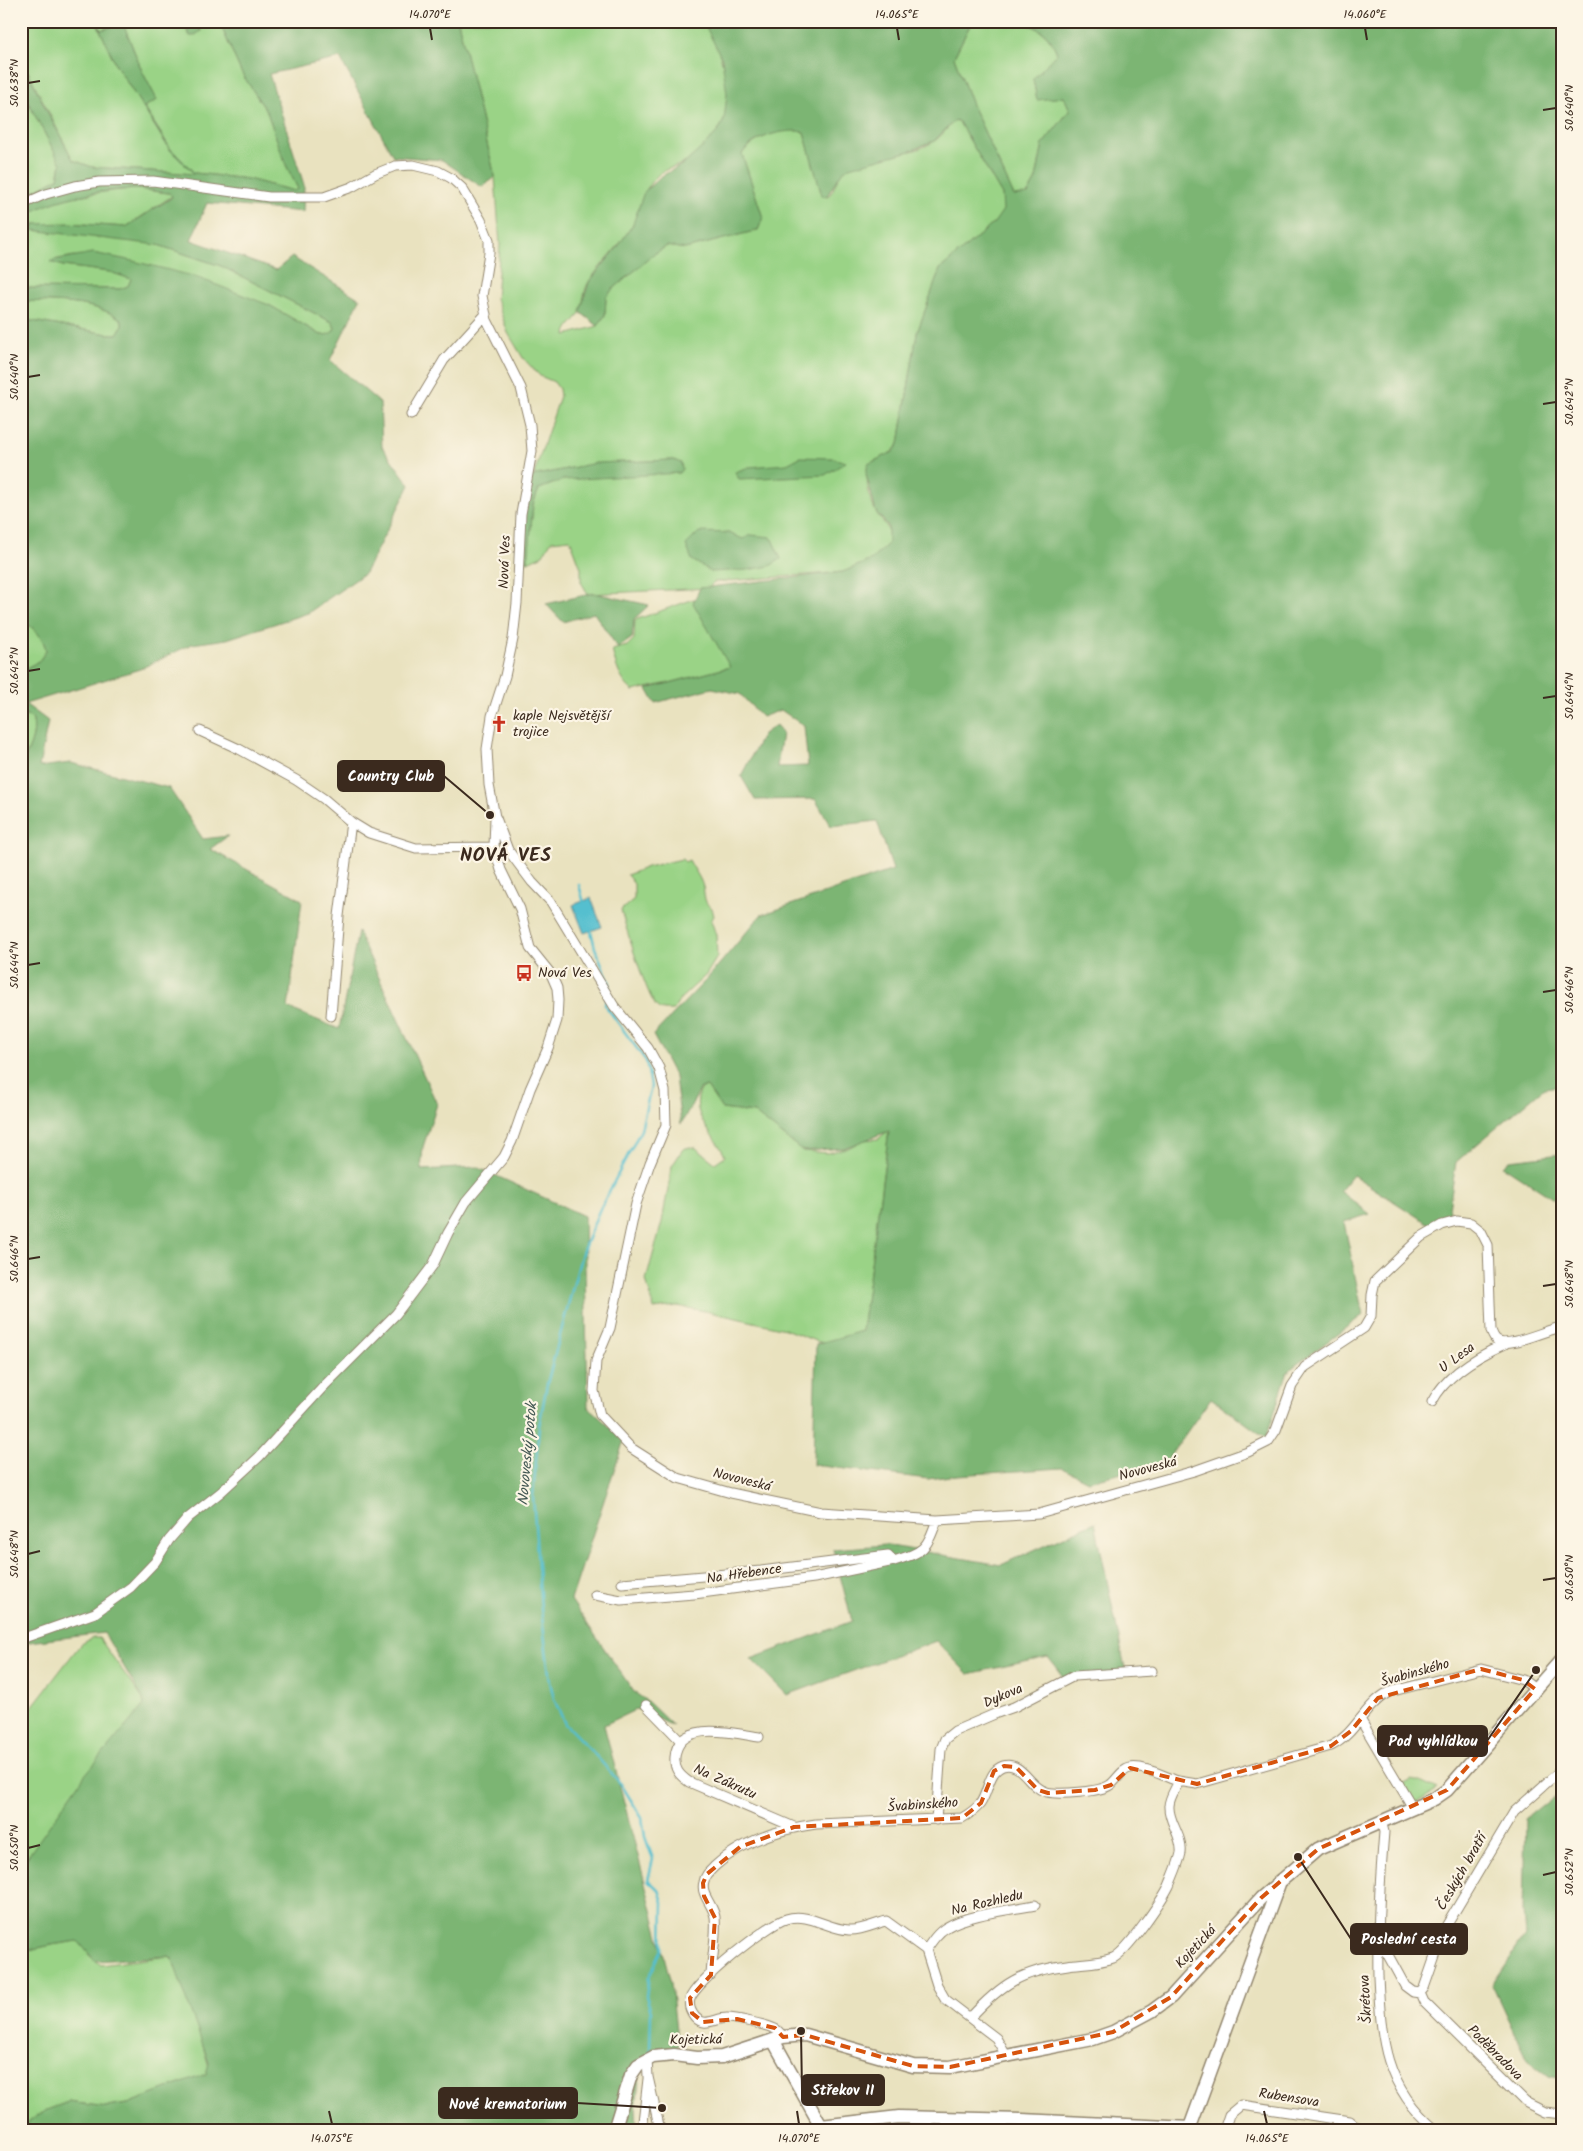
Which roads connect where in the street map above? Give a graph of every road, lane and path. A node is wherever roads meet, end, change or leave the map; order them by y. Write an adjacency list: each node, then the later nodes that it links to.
1 (21, 205): 2 (street, Nová Ves)
2 (486, 314): 3 (street); 5 (street, Nová Ves)
3 (411, 415)
4 (200, 731): 6 (street)
5 (495, 816): 7 (street, Nová Ves); 11 (street, Nová Ves)
6 (351, 822): 7 (street); 8 (street)
7 (494, 848): 17 (street, Nová Ves)
8 (331, 1016)
9 (1562, 1327): 10 (street)
10 (1505, 1344): 12 (street, U Lesa); 13 (street, Novoveská)
11 (596, 1361): 13 (street, Novoveská)
12 (1432, 1402)
13 (937, 1520): 14 (street, Na Hřebence)
14 (894, 1561): 15 (street, Na Hřebence); 16 (street, Na Hřebence)
15 (622, 1583)
16 (595, 1595)
17 (21, 1639)
18 (1562, 1659): 20 (street, Kojetická)
19 (1152, 1670): 28 (street, Dykova)
20 (1535, 1689): 22 (street, Švabinského); 27 (street, Kojetická)
21 (646, 1705): 24 (street)
22 (1360, 1719): 26 (street, Švabinského); 27 (street)
23 (759, 1737): 24 (street)
24 (680, 1740): 30 (street, Na Zákrutu)
25 (1562, 1769): 36 (street, Českých bratří)
26 (1179, 1781): 28 (street, Švabinského); 37 (street)
27 (1412, 1808): 29 (street, Kojetická)
28 (936, 1820): 30 (street, Švabinského)
29 (1381, 1820): 31 (street, Kojetická); 33 (street, Škrétova)
30 (794, 1827): 35 (street, Švabinského)
31 (1280, 1882): 39 (street, Kojetická); 45 (street)
32 (1036, 1905): 34 (street, Na Rozhledu)
33 (1377, 1935): 36 (street); 52 (street, Škrétova)
34 (926, 1950): 35 (street); 37 (street)
35 (711, 1975): 38 (street)
36 (1420, 1993): 42 (street, Poděbradova)
37 (970, 2018): 39 (street)
38 (778, 2039): 39 (street, Kojetická); 40 (street, Kojetická); 43 (street)
39 (1007, 2057)
40 (647, 2059): 41 (street); 46 (street)
41 (648, 2077): 47 (street); 48 (street)
42 (1562, 2114)
43 (822, 2126): 44 (street); 49 (street)
44 (848, 2126): 45 (street)
45 (1190, 2129)
46 (614, 2130)
47 (645, 2130)
48 (660, 2130)
49 (808, 2130)
50 (1224, 2130): 51 (street, Rubensova)
51 (1361, 2130)
52 (1436, 2130)

